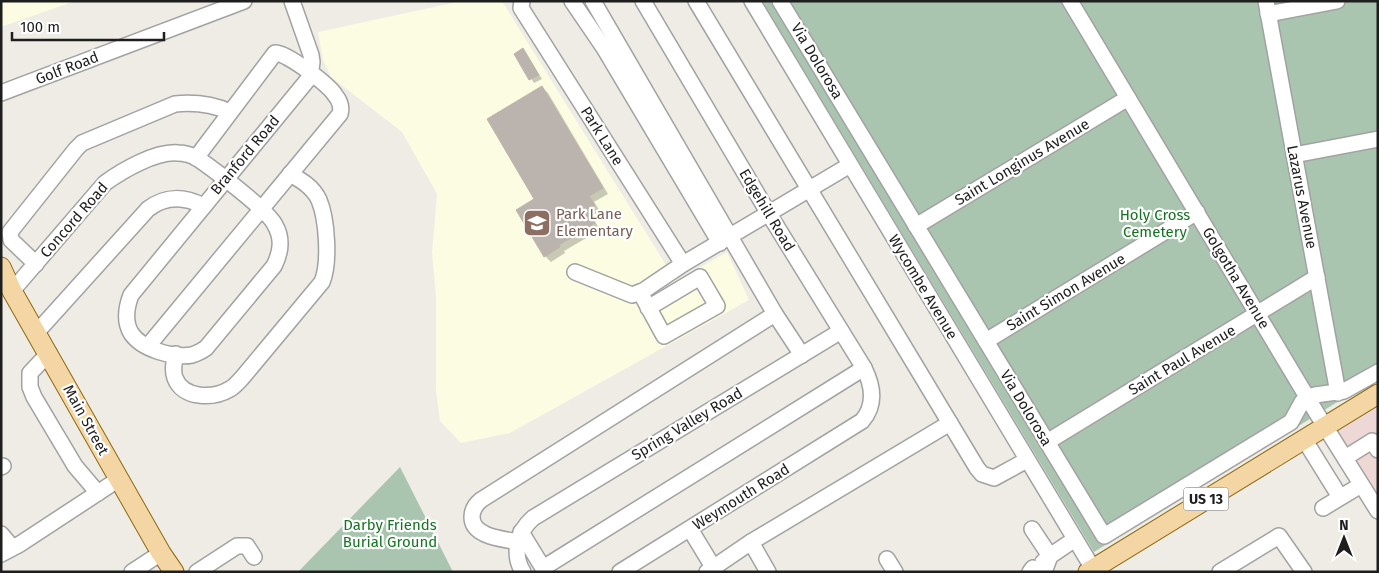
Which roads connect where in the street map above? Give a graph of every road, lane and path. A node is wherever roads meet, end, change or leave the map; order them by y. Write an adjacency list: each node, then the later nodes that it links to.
1 (244, 1): 14 (street, Golf Road)
2 (292, 1): 13 (street)
3 (572, 1): 29 (street)
4 (593, 1): 29 (street)
5 (643, 1): 27 (street, Edgehill Road)
6 (696, 1): 23 (street)
7 (752, 1): 20 (street, Wycombe Avenue)
8 (780, 1): 28 (street, Via Dolorosa)
9 (1070, 1): 15 (street, Golgotha Avenue)
10 (1337, 1): 12 (street)
11 (522, 5): 31 (street, Park Lane)
12 (1267, 8): 18 (street, Lazarus Avenue)
13 (311, 73): 16 (street); 21 (street); 22 (street, Branford Road)
14 (1, 93)
15 (1128, 98): 26 (street, Golgotha Avenue); 28 (street, Saint Longinus Avenue)
16 (230, 112): 19 (street); 30 (street)
17 (1378, 139): 18 (street)
18 (1294, 155): 35 (street, Lazarus Avenue)
19 (196, 158): 22 (street, Concord Road); 30 (street, Concord Road)
20 (850, 165): 23 (street); 61 (street, Wycombe Avenue)
21 (290, 174): 25 (street); 47 (street)
22 (225, 180): 24 (street, Branford Road); 25 (street, Concord Road)
23 (809, 191): 27 (street); 55 (street)
24 (203, 206): 43 (street); 45 (street, Branford Road)
25 (261, 208): 45 (street); 47 (street, Concord Road)
26 (1197, 212): 41 (street, Golgotha Avenue); 44 (street, Saint Simon Avenue)
27 (769, 214): 29 (street); 42 (street, Edgehill Road)
28 (916, 226): 44 (street, Via Dolorosa)
29 (726, 240): 31 (street); 40 (street)
30 (36, 264): 36 (street, Concord Road)
31 (683, 264): 34 (street)
32 (1, 266): 36 (main road, Main Street)
33 (575, 272): 37 (street)
34 (664, 277): 37 (street); 38 (street)
35 (1317, 277): 41 (street, Saint Paul Avenue); 51 (street, Lazarus Avenue)
36 (12, 291): 43 (main road, Main Street)
37 (640, 292): 39 (street)
38 (673, 293): 39 (street); 39 (street)
39 (648, 308)
40 (775, 314): 48 (street); 71 (street)
41 (1257, 314): 53 (street, Golgotha Avenue); 58 (street, Saint Paul Avenue)
42 (841, 331): 48 (street, Spring Valley Road); 49 (street, Edgehill Road)
43 (37, 332): 46 (main road, Main Street)
44 (986, 341): 58 (street, Via Dolorosa)
45 (148, 346): 47 (street)
46 (49, 353): 62 (main road, Main Street); 64 (street)
47 (176, 354)
48 (802, 355): 71 (street, Spring Valley Road)
49 (864, 368): 54 (street, Edgehill Road); 71 (street)
50 (1378, 372): 51 (street)
51 (1338, 393): 53 (street)
52 (1378, 394): 56 (main road, US 13)
53 (1308, 398): 56 (street, Golgotha Avenue); 58 (street, Via Dolorosa)
54 (862, 421): 69 (street, Weymouth Road)
55 (950, 423): 61 (street); 73 (street)
56 (1324, 426): 57 (main road, US 13); 60 (street, Golgotha Avenue)
57 (1304, 439): 65 (street); 79 (main road, US 13)
58 (1047, 442)
59 (1378, 450): 60 (street)
60 (1344, 458): 63 (street, Golgotha Avenue)
61 (1028, 460): 72 (street, Wycombe Avenue)
62 (119, 478): 64 (street); 75 (main road, Main Street)
63 (1361, 485): 65 (street); 67 (street, Golgotha Avenue)
64 (98, 493): 74 (street)
65 (1340, 497): 66 (street)
66 (1322, 508)
67 (1378, 511)
68 (1032, 529): 77 (street)
69 (690, 530): 78 (street); 84 (street, Weymouth Road)
70 (1, 534): 74 (street)
71 (520, 537): 83 (street)
72 (1075, 539): 77 (street); 79 (street, Wycombe Avenue)
73 (751, 542): 78 (street); 85 (street)
74 (6, 550)
75 (161, 553): 80 (street); 81 (main road, Main Street)
76 (254, 557): 82 (street)
77 (1040, 566)
78 (712, 571)
79 (1092, 571)
80 (132, 572)
81 (174, 572)
82 (197, 572)
83 (523, 572)
84 (620, 572)
85 (768, 572)
86 (1220, 572): 87 (street)
87 (1304, 572)

